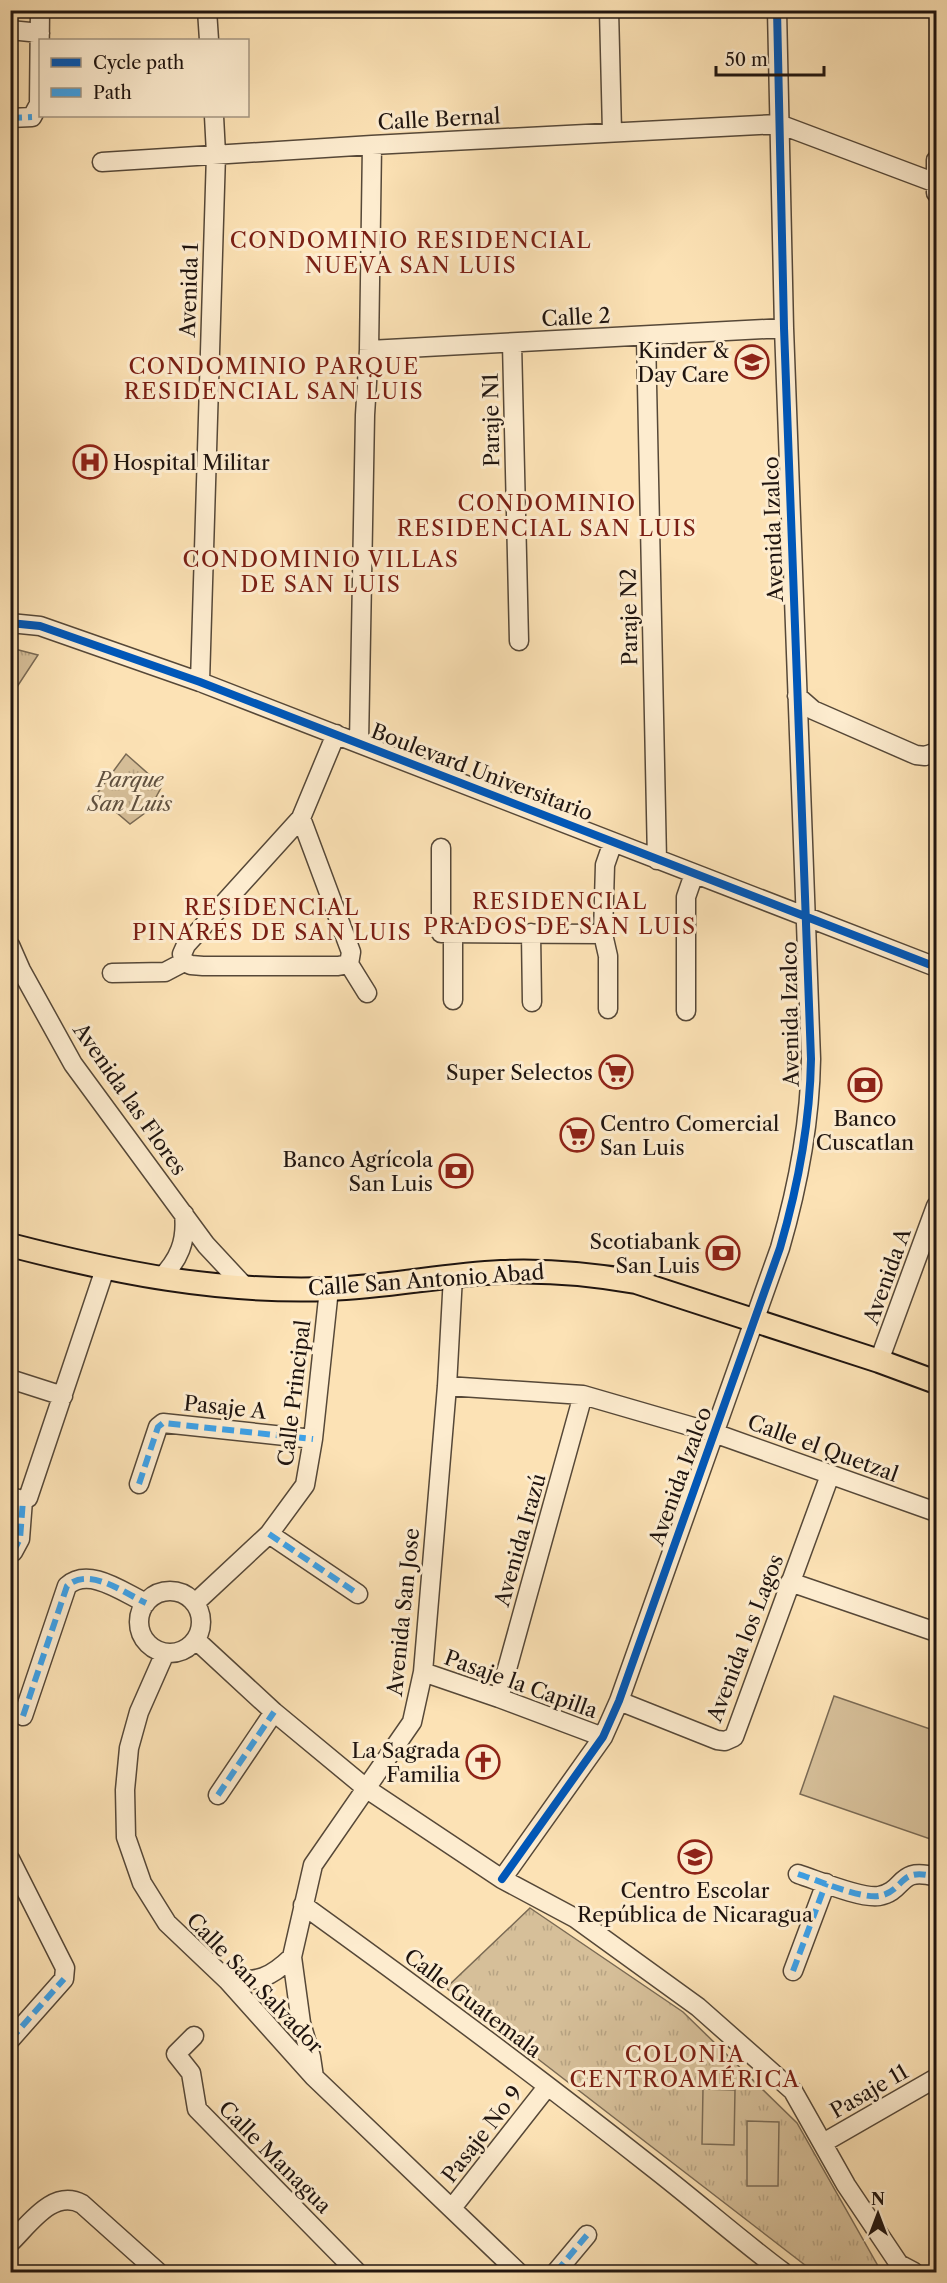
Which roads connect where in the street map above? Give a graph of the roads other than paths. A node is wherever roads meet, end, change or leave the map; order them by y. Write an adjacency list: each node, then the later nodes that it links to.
1 (40, 10): 6 (street)
2 (207, 10): 8 (street)
3 (609, 10): 13 (street)
4 (777, 10): 12 (street, Avenida Izalco)
5 (10, 30): 6 (street)
6 (40, 33): 7 (street)
7 (40, 39)
8 (209, 39)
9 (39, 104): 11 (street)
10 (214, 117): 15 (street, Avenida 1)
11 (10, 118)
12 (779, 124): 13 (street, Calle Bernal); 18 (street); 20 (street, Avenida Izalco)
13 (612, 132): 14 (street, Calle Bernal)
14 (372, 145): 15 (street, Calle Bernal); 23 (street)
15 (216, 154): 17 (street, Calle Bernal); 26 (street, Avenida 1)
16 (936, 160): 18 (street)
17 (102, 162)
18 (936, 183): 19 (street)
19 (936, 194)
20 (784, 328): 21 (street, Calle 2); 27 (street, Avenida Izalco)
21 (646, 336): 22 (street, Calle 2); 34 (street, Paraje N2)
22 (512, 343): 23 (street, Calle 2); 25 (street, Paraje N1)
23 (369, 350): 29 (street)
24 (10, 623): 26 (street, Boulevard Universitario)
25 (519, 641)
26 (200, 682): 28 (street, Boulevard Universitario)
27 (797, 696): 30 (street); 36 (street, Avenida Izalco)
28 (336, 734): 29 (street, Boulevard Universitario); 31 (street)
29 (359, 743): 32 (street, Boulevard Universitario)
30 (936, 753)
31 (300, 818): 41 (street); 42 (street)
32 (613, 842): 34 (street, Boulevard Universitario); 39 (street)
33 (441, 848): 37 (street)
34 (657, 860): 35 (street, Boulevard Universitario)
35 (694, 874): 36 (street, Boulevard Universitario); 50 (street)
36 (805, 916): 43 (street, Boulevard Universitario); 59 (street, Avenida Izalco)
37 (447, 933): 38 (street); 47 (street)
38 (531, 933): 39 (street); 48 (street)
39 (603, 933): 49 (street)
40 (10, 945): 44 (street, Avenida las Flores)
41 (184, 962): 42 (street); 45 (street)
42 (349, 964): 46 (street)
43 (936, 967)
44 (16, 971): 51 (street, Avenida las Flores)
45 (112, 973)
46 (367, 993)
47 (453, 1000)
48 (532, 1002)
49 (608, 1009)
50 (686, 1011)
51 (184, 1214): 56 (street); 57 (street, Avenida las Flores)
52 (935, 1217): 60 (street, Avenida A)
53 (10, 1245): 54 (main road, Calle San Antonio Abad)
54 (105, 1269): 56 (main road, Calle San Antonio Abad); 65 (street)
55 (453, 1276): 58 (main road, Calle San Antonio Abad); 59 (main road, Calle San Antonio Abad); 63 (street, Avenida San Jose)
56 (160, 1279): 57 (main road, Calle San Antonio Abad)
57 (247, 1289): 58 (main road, Calle San Antonio Abad)
58 (329, 1289): 67 (street, Calle Principal)
59 (755, 1320): 60 (main road, Calle San Antonio Abad); 66 (street, Avenida Izalco)
60 (879, 1361): 62 (main road, Calle San Antonio Abad)
61 (10, 1379): 65 (street)
62 (936, 1382)
63 (447, 1386): 64 (street, Calle el Quetzal); 81 (street, Avenida San Jose)
64 (583, 1395): 66 (street, Calle el Quetzal); 82 (street, Avenida Irazú)
65 (63, 1396): 70 (street)
66 (714, 1433): 68 (street, Calle el Quetzal); 83 (street, Avenida Izalco)
67 (313, 1439): 69 (street, Pasaje A); 72 (street, Calle Principal)
68 (830, 1475): 71 (street, Calle el Quetzal); 74 (street, Avenida los Lagos)
69 (139, 1484)
70 (20, 1498): 73 (street)
71 (936, 1512)
72 (269, 1534): 75 (street); 77 (street, Calle Principal)
73 (14, 1552)
74 (790, 1582): 78 (street); 83 (street, Avenida los Lagos)
75 (358, 1594)
76 (146, 1603): 77 (street); 80 (street); 85 (street)
77 (195, 1603): 79 (street)
78 (936, 1632)
79 (195, 1641): 80 (street); 84 (street)
80 (165, 1653): 97 (street, Calle San Salvador)
81 (423, 1672): 82 (street, Pasaje la Capilla); 87 (street, Avenida San Jose)
82 (499, 1698): 86 (street, Pasaje la Capilla)
83 (619, 1701): 86 (street, Avenida Izalco)
84 (274, 1712): 87 (street); 88 (street)
85 (23, 1716)
86 (603, 1737): 92 (street, Avenida Izalco)
87 (367, 1789): 92 (street); 94 (street, Avenida San Jose)
88 (218, 1795)
89 (12, 1868): 99 (street)
90 (798, 1874): 93 (street)
91 (936, 1877): 93 (street)
92 (502, 1879): 103 (street)
93 (826, 1883): 96 (street)
94 (303, 1905): 95 (street, Avenida San Jose); 102 (street, Calle Guatemala)
95 (292, 1957): 97 (street); 100 (street, Avenida San Jose)
96 (793, 1971)
97 (228, 1981): 100 (street, Calle San Salvador)
98 (194, 2036): 109 (street, Calle Managua)
99 (10, 2040)
100 (314, 2077): 104 (street, Calle San Salvador)
101 (936, 2078): 103 (street, Pasaje 11)
102 (548, 2087): 104 (street, Pasaje No 9); 112 (street, Calle Guatemala)
103 (824, 2143): 107 (street)
104 (452, 2208): 110 (street, Calle San Salvador)
105 (587, 2235): 111 (street)
106 (10, 2243): 108 (street)
107 (904, 2270)
108 (158, 2272)
109 (357, 2272)
110 (518, 2272)
111 (556, 2272)
112 (783, 2272)

